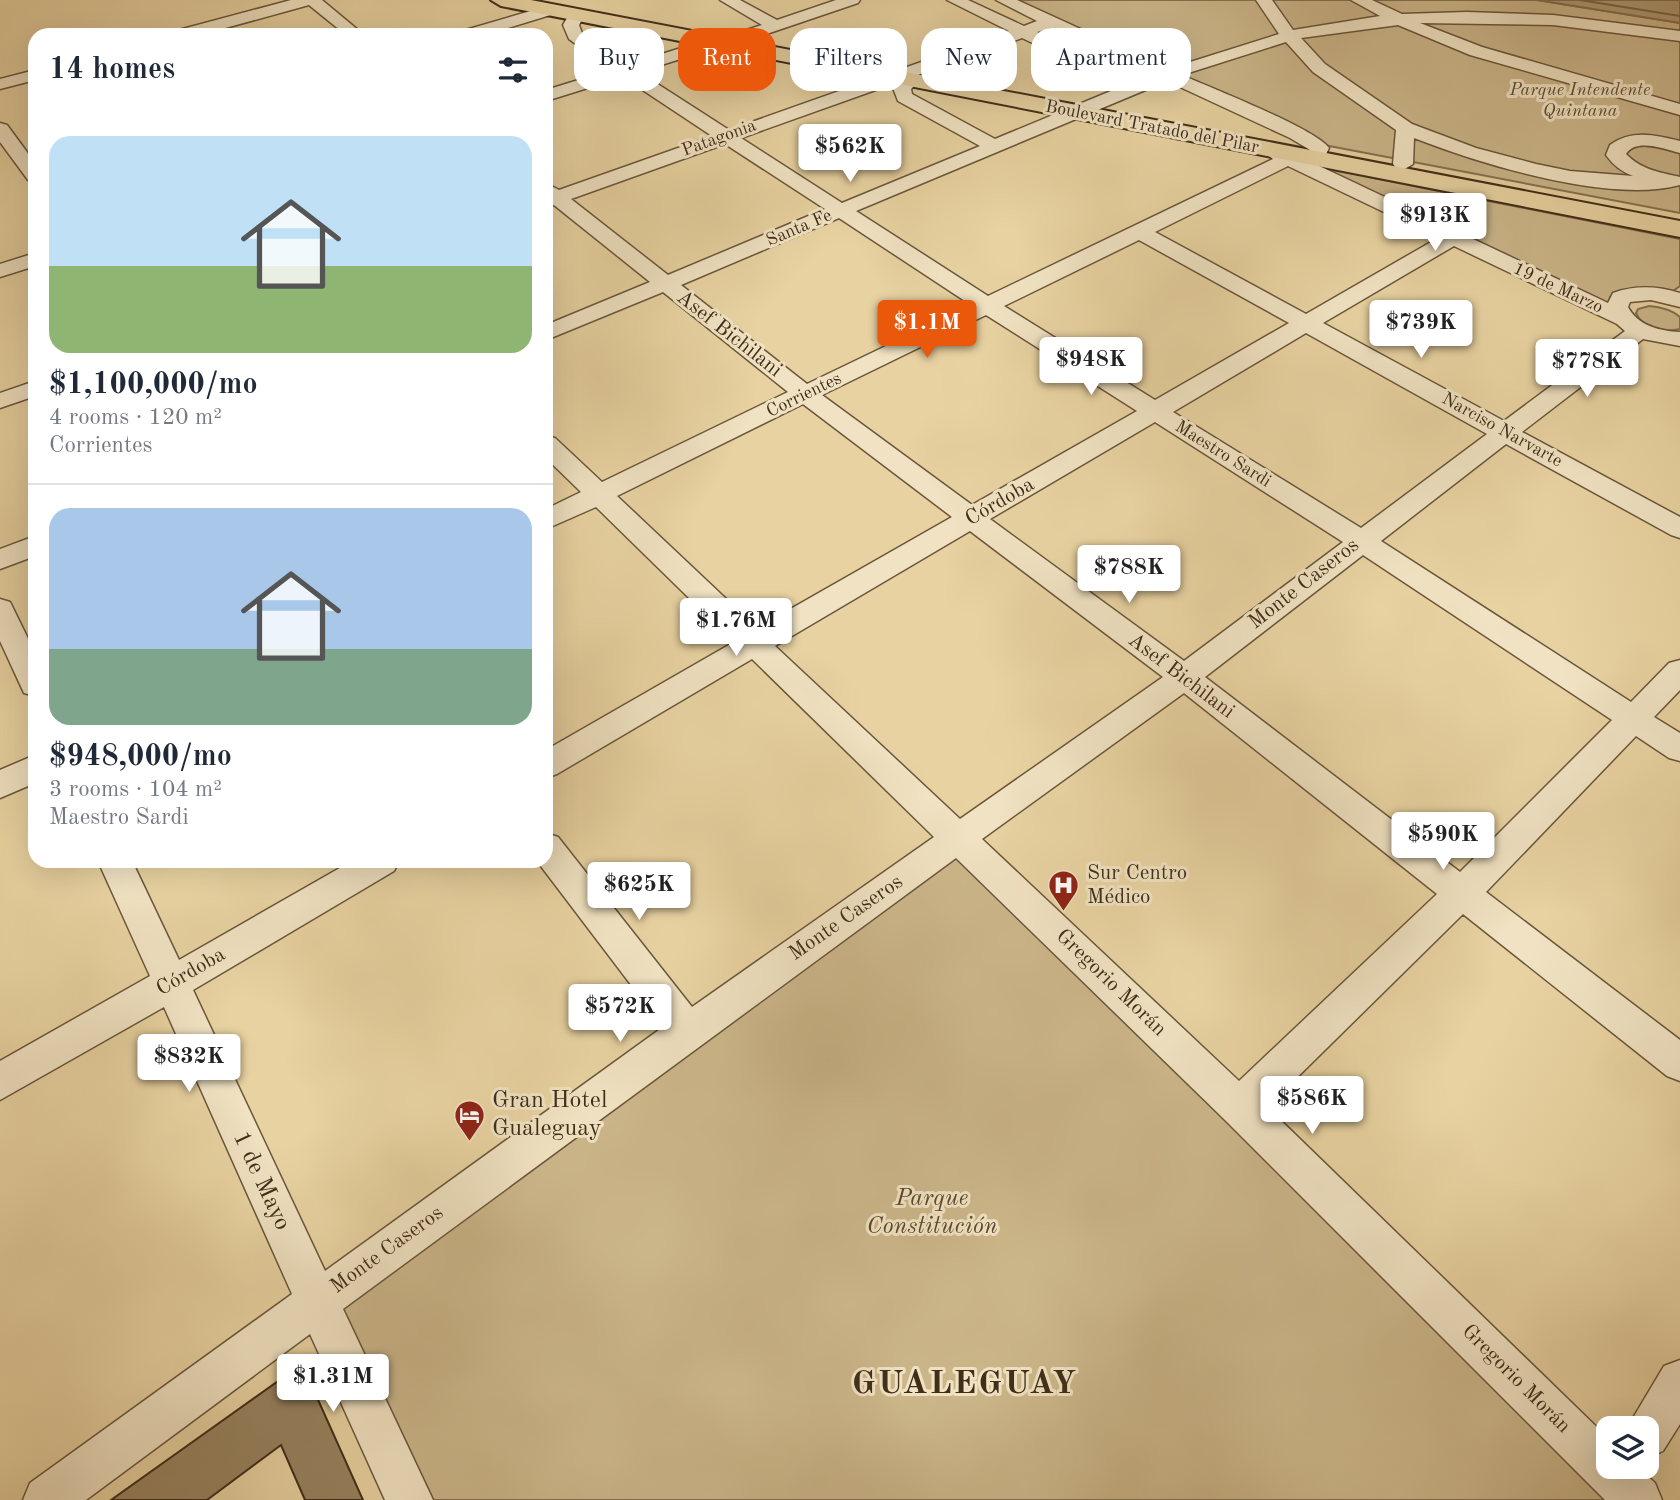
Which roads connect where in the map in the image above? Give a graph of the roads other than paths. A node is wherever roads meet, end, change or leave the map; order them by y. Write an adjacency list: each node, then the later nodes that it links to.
1 (501, 0): 9 (main road, Boulevard Tratado del Pilar)
2 (728, 0): 12 (street)
3 (852, 0): 12 (street)
4 (955, 0): 21 (street)
5 (1004, 0): 11 (street)
6 (1264, 0): 24 (street)
7 (1359, 0): 10 (street)
8 (300, 1): 13 (street); 14 (street)
9 (570, 5): 15 (street); 16 (main road, Boulevard Tratado del Pilar); 19 (main road, Boulevard Tratado del Pilar); 20 (street, Maestro Sardi)
10 (1399, 19): 23 (street, Santa Fe); 24 (street, Santa Fe); 37 (street)
11 (1051, 22): 18 (street); 21 (street, Patagonia)
12 (776, 26): 17 (street)
13 (206, 28)
14 (344, 28)
15 (492, 28)
16 (707, 28)
17 (770, 28)
18 (1064, 28)
19 (678, 31)
20 (574, 32)
21 (1022, 32): 22 (street); 26 (street, Patagonia)
22 (1031, 36)
23 (1680, 36)
24 (1290, 37): 25 (street, Santa Fe); 39 (street)
25 (1191, 68)
26 (907, 75): 36 (main road, Boulevard Tratado del Pilar)
27 (28, 77): 28 (street)
28 (0, 84)
29 (1191, 85): 45 (street)
30 (574, 87): 35 (street)
31 (657, 91): 41 (street, Maestro Sardi)
32 (859, 91): 41 (street, Patagonia)
33 (903, 91): 42 (street)
34 (1130, 91): 36 (street, Santa Fe)
35 (553, 94)
36 (1086, 108): 38 (main road, Boulevard Tratado del Pilar); 42 (street, Santa Fe)
37 (1680, 110)
38 (1177, 126): 44 (main road, Boulevard Tratado del Pilar); 45 (main road, Boulevard Tratado del Pilar)
39 (1405, 128): 49 (street); 51 (street)
40 (0, 129): 48 (street)
41 (726, 135): 52 (street, Patagonia); 54 (street, Maestro Sardi)
42 (994, 146): 54 (street, Santa Fe)
43 (1680, 147): 47 (street)
44 (1265, 148): 45 (main road, Boulevard Tratado del Pilar); 46 (street, 19 de Marzo)
45 (1318, 153): 49 (main road, Boulevard Tratado del Pilar)
46 (1288, 159): 57 (street, Corrientes); 58 (street, 19 de Marzo)
47 (1629, 168): 50 (street); 51 (street)
48 (27, 169)
49 (1402, 169): 55 (main road, Boulevard Tratado del Pilar); 56 (main road, Boulevard Tratado del Pilar)
50 (1676, 181): 51 (street)
51 (1610, 182)
52 (553, 195)
53 (553, 199): 61 (street, Asef Bichilani)
54 (840, 211): 61 (street, Santa Fe); 63 (street, Maestro Sardi)
55 (1680, 216)
56 (1680, 229)
57 (1140, 232): 63 (street, Corrientes); 64 (street, Narciso Narvarte)
58 (1453, 238): 64 (street, Córdoba); 65 (street, 19 de Marzo)
59 (28, 261): 60 (street)
60 (0, 271)
61 (665, 283): 66 (street, Santa Fe); 70 (street, Asef Bichilani)
62 (1679, 298): 65 (street)
63 (988, 306): 70 (street, Corrientes); 72 (street, Maestro Sardi)
64 (1308, 323): 72 (street, Córdoba); 73 (street, Narciso Narvarte)
65 (1633, 328): 67 (street); 68 (street, 19 de Marzo); 73 (street, Monte Caseros)
66 (553, 330)
67 (1680, 339)
68 (1680, 356)
69 (28, 391): 71 (street)
70 (805, 394): 75 (street, Corrientes); 77 (street, Asef Bichilani)
71 (0, 401)
72 (1156, 411): 77 (street, Córdoba); 79 (street, Maestro Sardi)
73 (1506, 433): 78 (street, Narciso Narvarte); 79 (street, Monte Caseros)
74 (553, 451): 75 (street, Gregorio Morán)
75 (598, 495): 76 (street, Corrientes); 83 (street, Gregorio Morán)
76 (553, 517)
77 (971, 519): 83 (street, Córdoba); 86 (street, Asef Bichilani)
78 (1680, 528)
79 (1360, 541): 86 (street, Monte Caseros); 87 (street, Maestro Sardi)
80 (28, 548): 81 (street)
81 (0, 560)
82 (0, 609): 84 (street)
83 (757, 643): 89 (street, Córdoba); 92 (street, Gregorio Morán)
84 (28, 670)
85 (1680, 671): 87 (street)
86 (1184, 677): 92 (street, Monte Caseros); 96 (street, Asef Bichilani)
87 (1633, 719): 88 (street, Maestro Sardi); 96 (street)
88 (1680, 749)
89 (553, 761)
90 (28, 771): 91 (street)
91 (0, 785)
92 (960, 837): 98 (street, Monte Caseros); 101 (street, Gregorio Morán)
93 (553, 856): 98 (street)
94 (118, 868): 97 (street, 1 de Mayo)
95 (370, 868): 97 (street, Córdoba)
96 (1462, 893): 99 (street, Asef Bichilani); 101 (street)
97 (171, 984): 100 (street, Córdoba); 102 (street, 1 de Mayo)
98 (688, 1031): 102 (street, Monte Caseros)
99 (1680, 1063)
100 (0, 1082)
101 (1239, 1107): 105 (street, Gregorio Morán)
102 (317, 1301): 106 (street, Monte Caseros); 107 (street, 1 de Mayo)
103 (1680, 1382): 104 (street)
104 (1659, 1416)
105 (1622, 1487)
106 (47, 1500)
107 (409, 1500)

